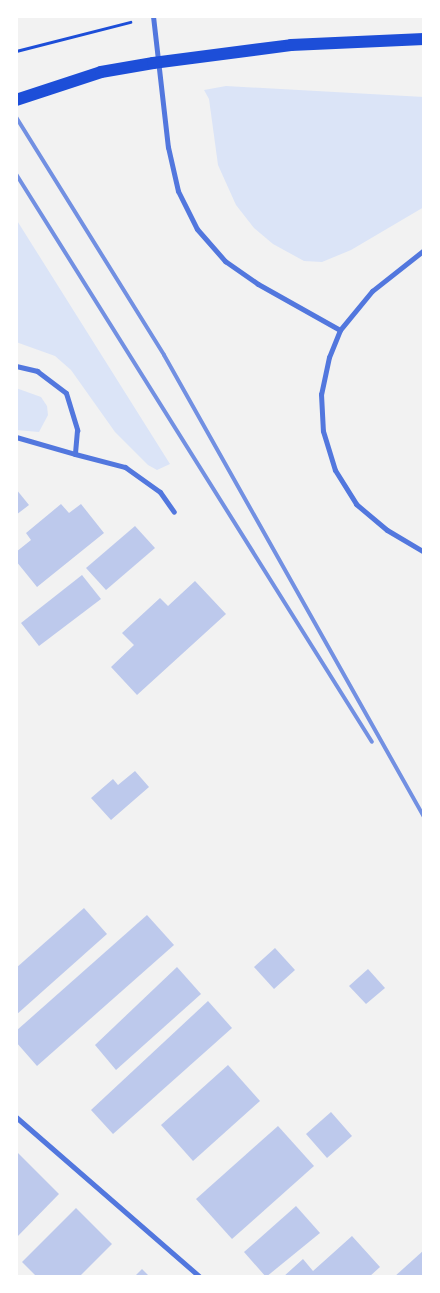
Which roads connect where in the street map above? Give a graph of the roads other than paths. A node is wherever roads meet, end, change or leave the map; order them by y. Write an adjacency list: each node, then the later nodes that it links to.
1 (154, 16): 5 (street)
2 (424, 39): 3 (main road)
3 (16, 100)
4 (424, 250): 5 (street)
5 (340, 330): 10 (street)
6 (16, 366): 8 (street)
7 (16, 437): 8 (street)
8 (75, 454): 9 (street)
9 (174, 512)
10 (424, 552)
11 (16, 1117): 12 (street)
12 (200, 1277)

